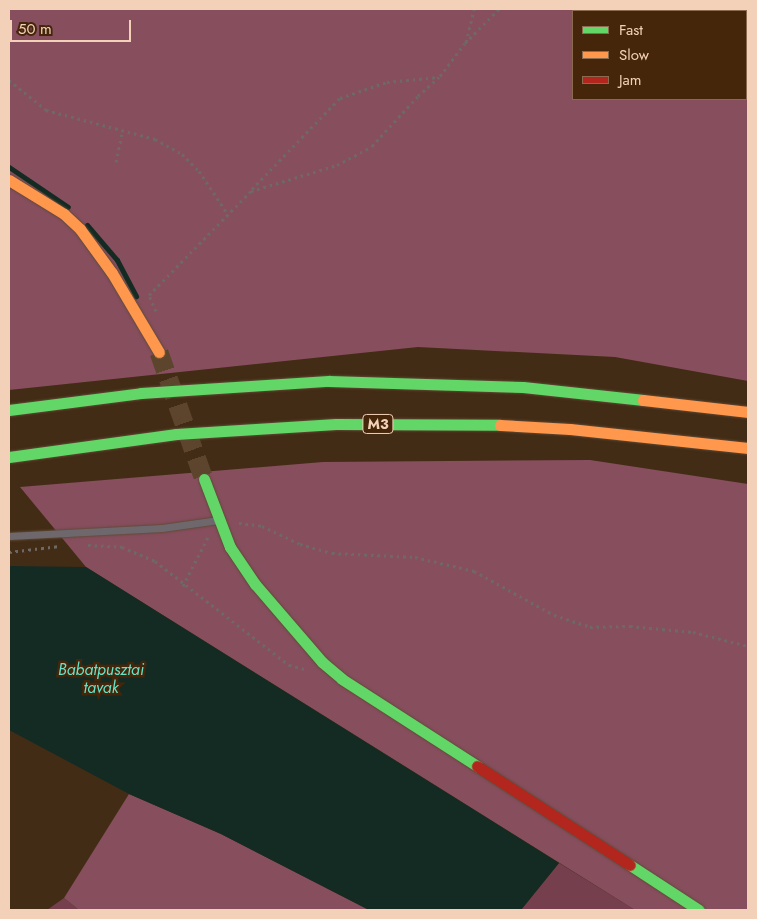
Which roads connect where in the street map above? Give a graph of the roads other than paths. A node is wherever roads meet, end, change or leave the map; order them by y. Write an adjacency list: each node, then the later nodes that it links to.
1 (9, 180): 2 (main road)
2 (159, 352)
3 (9, 410): 4 (main road)
4 (748, 412)
5 (748, 448): 6 (main road, M3)
6 (9, 457)
7 (204, 479): 8 (main road)
8 (218, 520): 9 (lane); 10 (main road)
9 (9, 536)
10 (699, 910)

